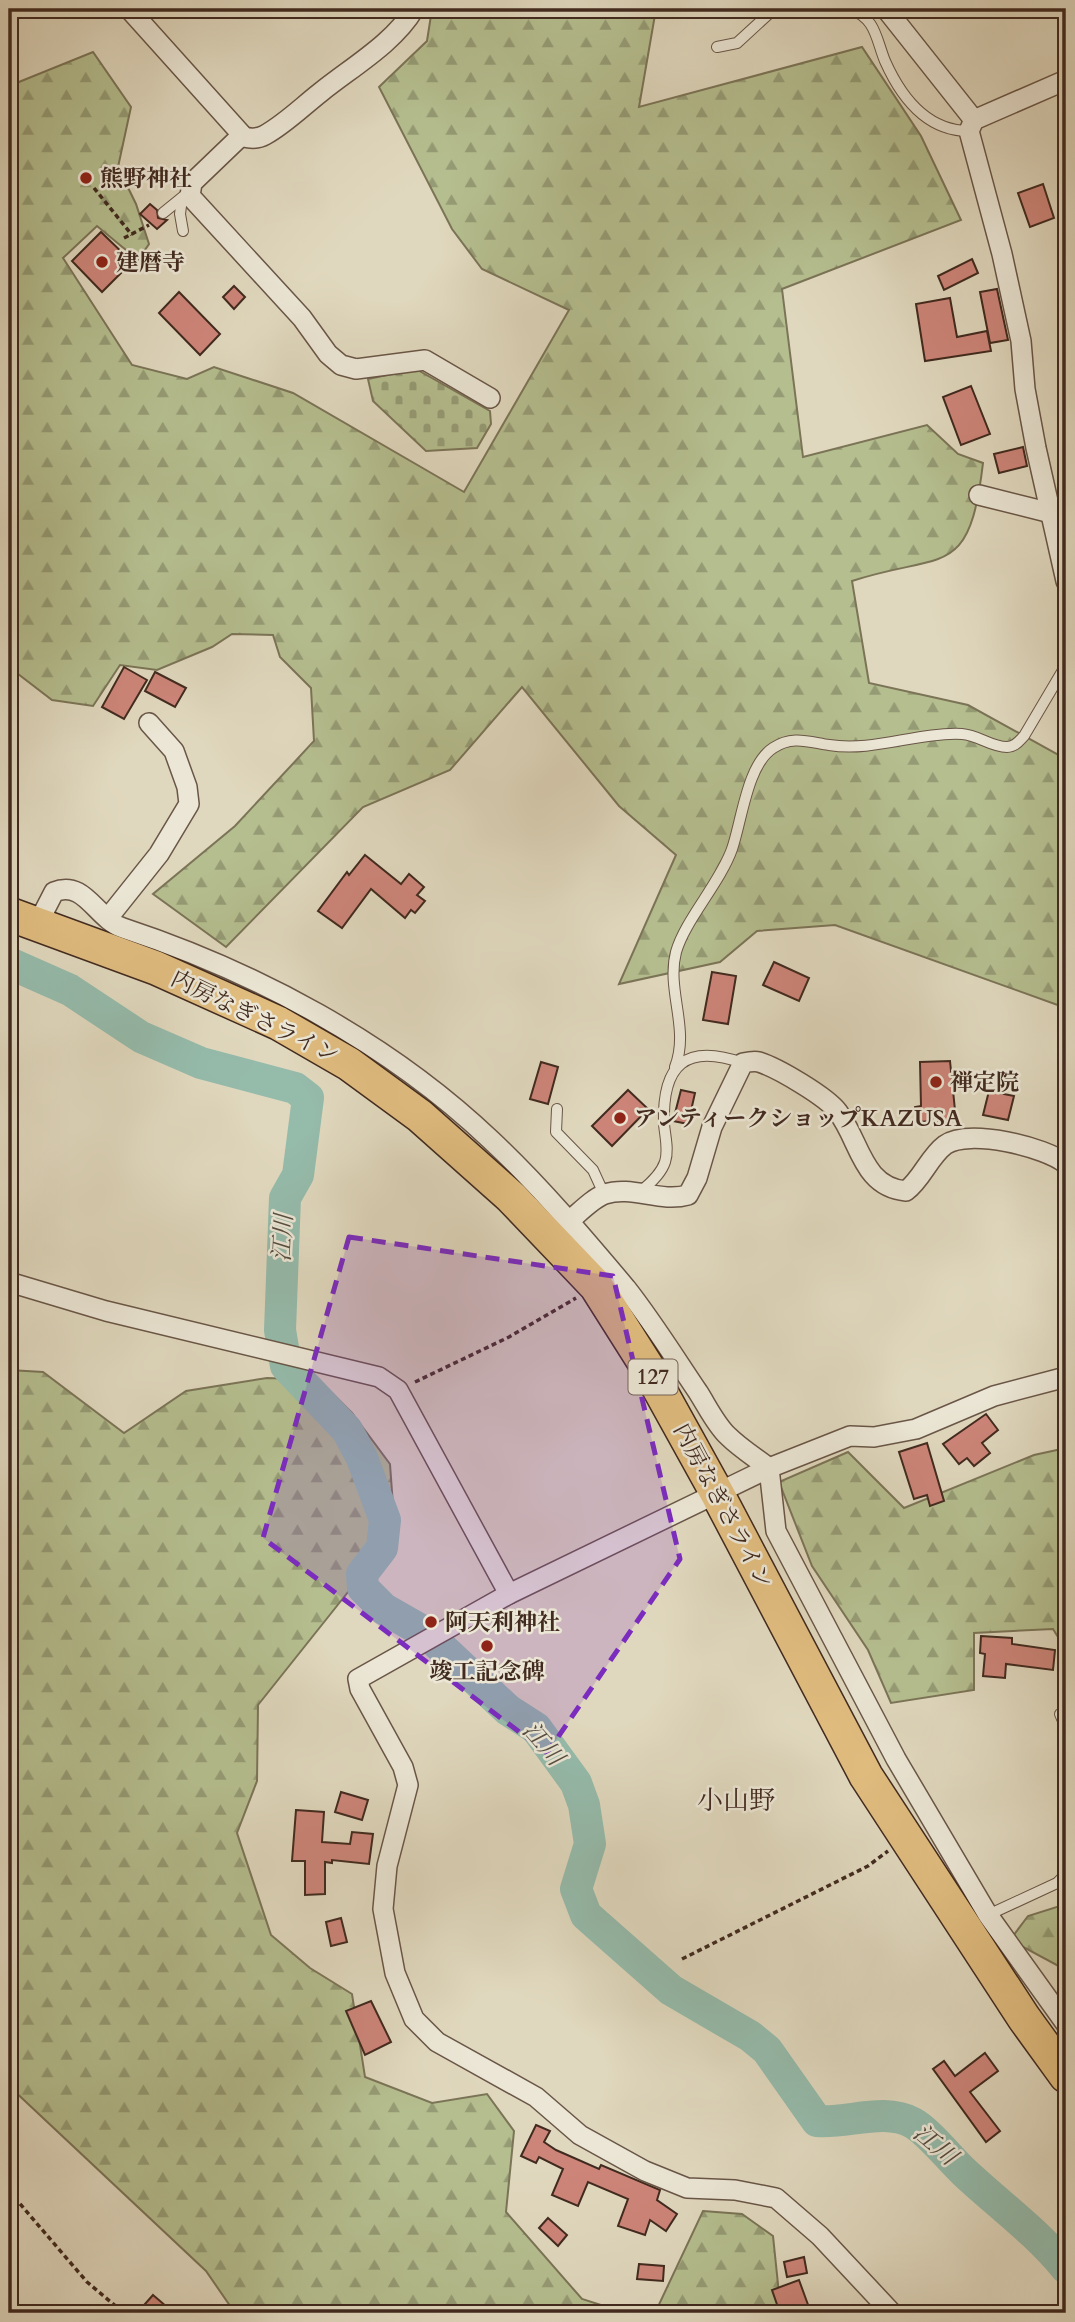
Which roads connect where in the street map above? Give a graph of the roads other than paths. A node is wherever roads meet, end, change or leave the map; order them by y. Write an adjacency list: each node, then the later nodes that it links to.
1 (128, 9): 9 (street)
2 (414, 9): 9 (street)
3 (774, 9): 6 (lane)
4 (850, 9): 8 (lane)
5 (886, 9): 8 (street)
6 (717, 47)
7 (1066, 80): 8 (street)
8 (971, 125): 15 (street)
9 (242, 135): 10 (street)
10 (185, 195): 11 (lane); 12 (lane); 13 (street)
11 (163, 214)
12 (183, 231)
13 (490, 398)
14 (979, 495): 15 (street)
15 (1051, 513): 16 (street)
16 (1063, 550): 17 (street)
17 (1066, 581)
18 (1066, 665): 23 (lane)
19 (149, 723): 20 (street)
20 (108, 918): 21 (street); 28 (street)
21 (23, 919): 32 (highway, 内房なぎさライン / 127)
22 (743, 1063): 23 (lane); 25 (street); 26 (street)
23 (675, 1067): 26 (lane)
24 (557, 1109): 27 (lane)
25 (1066, 1164)
26 (638, 1193): 27 (street)
27 (604, 1194): 28 (street)
28 (569, 1221): 31 (street)
29 (9, 1282): 33 (street)
30 (1066, 1377): 31 (street)
31 (769, 1468): 32 (street); 37 (street)
32 (719, 1495): 33 (street); 39 (highway, 内房なぎさライン / 127)
33 (509, 1594): 40 (street)
34 (1060, 1714): 35 (lane)
35 (1066, 1728)
36 (1066, 1874): 37 (lane)
37 (988, 1915): 38 (street)
38 (1066, 2024)
39 (1066, 2076)
40 (892, 2313)

